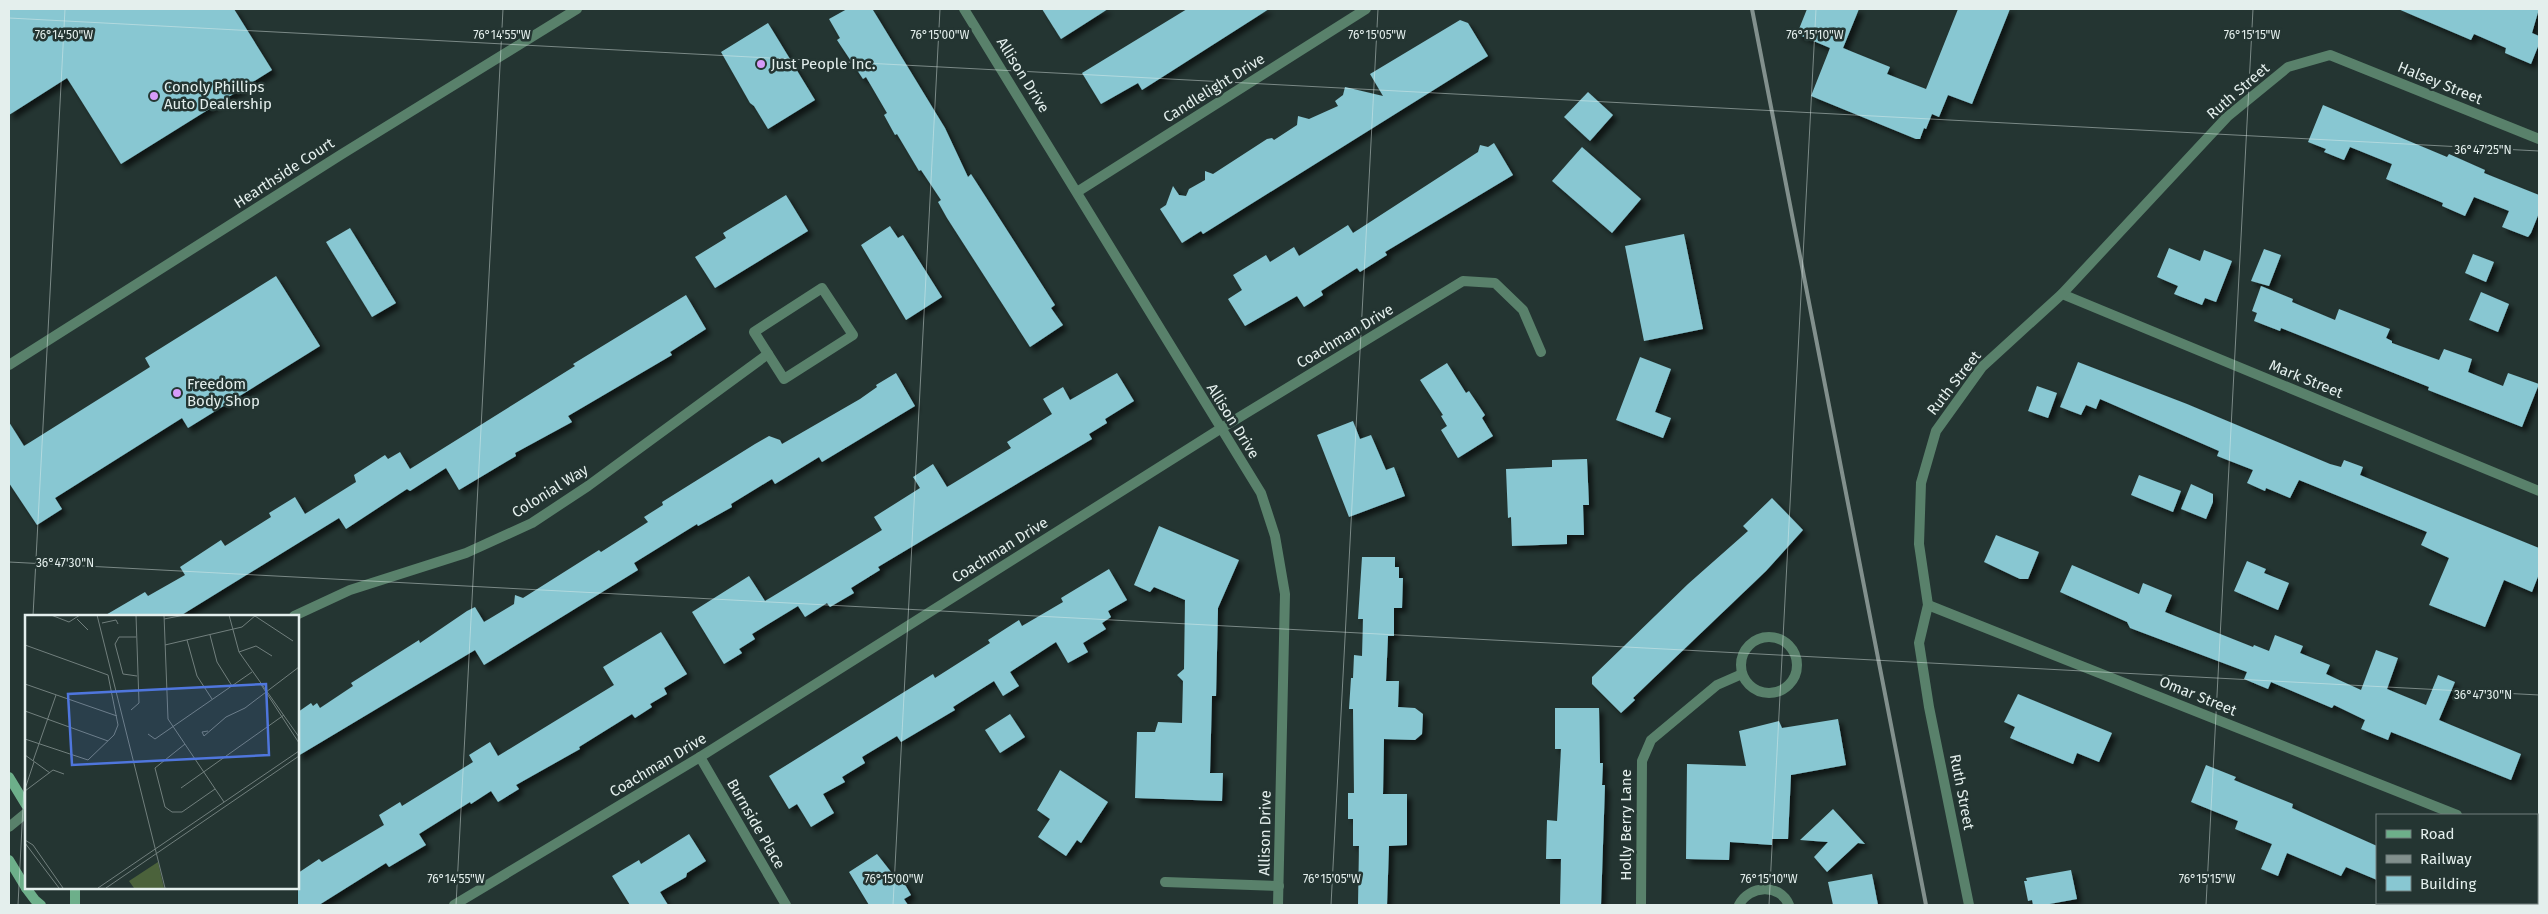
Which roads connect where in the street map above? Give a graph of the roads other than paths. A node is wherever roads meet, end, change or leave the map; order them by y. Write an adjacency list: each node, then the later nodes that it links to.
1 (578, 9): 10 (street, Hearthside Court)
2 (964, 9): 6 (street, Allison Drive)
3 (1366, 9): 6 (street, Candlelight Drive)
4 (2330, 55): 5 (street, Halsey Street); 7 (street, Ruth Street)
5 (2539, 139)
6 (1077, 192): 11 (street, Allison Drive)
7 (2062, 294): 12 (street, Mark Street); 13 (street, Ruth Street)
8 (1541, 352): 11 (street, Coachman Drive)
9 (768, 354): 9 (street); 14 (street, Colonial Way)
10 (9, 366)
11 (1220, 429): 16 (street, Coachman Drive); 25 (street, Allison Drive)
12 (2539, 491)
13 (1928, 605): 20 (street, Omar Street); 36 (street, Ruth Street)
14 (296, 615)
15 (1742, 674): 15 (street); 33 (street, Holly Berry Lane)
16 (700, 757): 30 (street, Coachman Drive); 31 (street, Burnside Place)
17 (9, 777): 18 (street)
18 (25, 803)
19 (25, 814): 21 (street)
20 (2454, 814)
21 (9, 826)
22 (9, 860): 24 (street)
23 (1164, 882): 25 (street)
24 (25, 886)
25 (1279, 886): 32 (street, Allison Drive)
26 (27, 889): 28 (street)
27 (75, 889): 29 (street)
28 (41, 905)
29 (75, 905)
30 (454, 905)
31 (786, 905)
32 (1278, 905)
33 (1640, 905)
34 (1740, 905): 35 (street)
35 (1789, 905)
36 (1969, 905)

